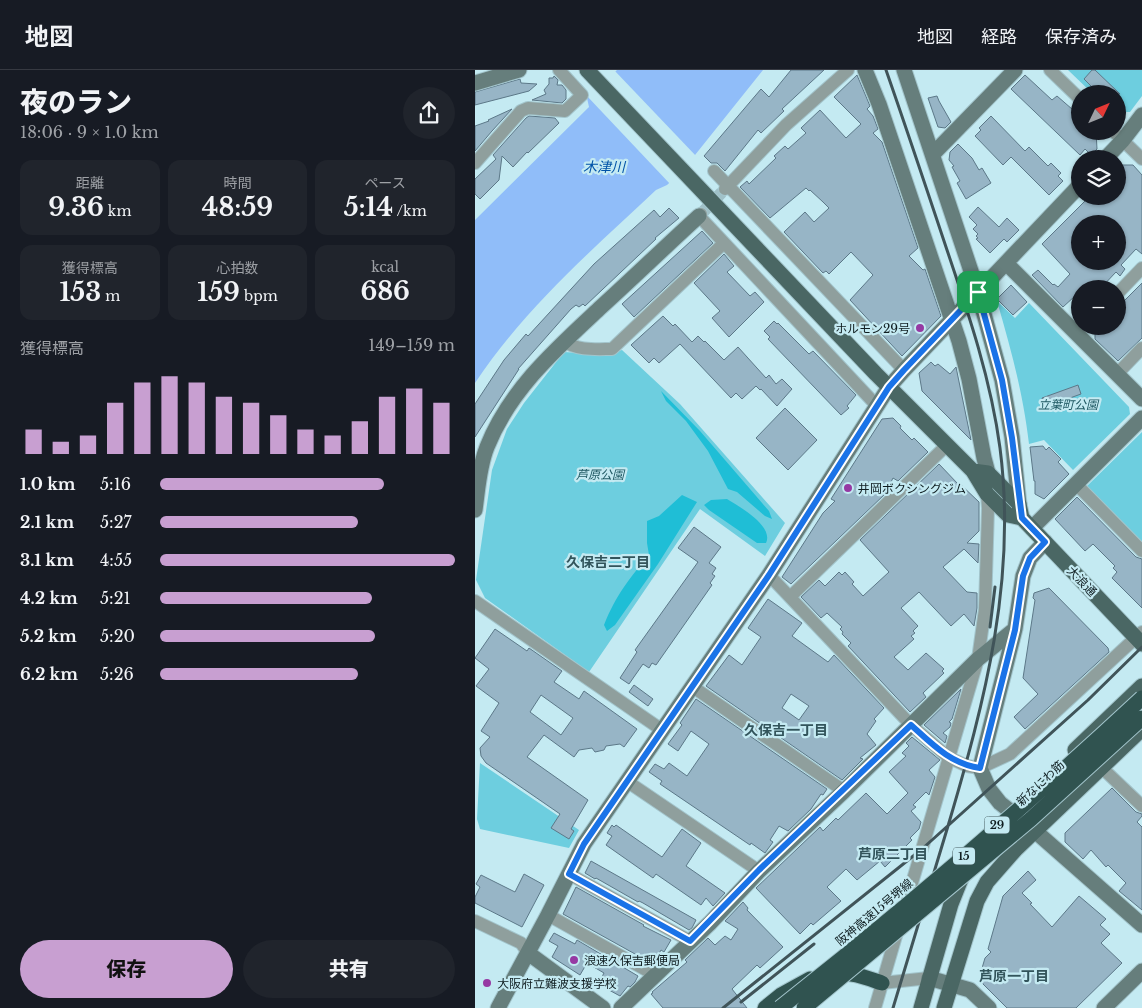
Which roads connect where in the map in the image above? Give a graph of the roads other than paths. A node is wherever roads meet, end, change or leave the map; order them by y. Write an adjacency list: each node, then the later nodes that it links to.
1 (519, 70): 9 (street)
2 (559, 70): 16 (street)
3 (848, 70): 18 (street)
4 (865, 70): 26 (street)
5 (904, 70): 14 (street)
6 (1015, 70): 14 (street)
7 (1050, 70): 10 (street)
8 (591, 75): 33 (main road, 大浪通)
9 (475, 83)
10 (1071, 90)
11 (1142, 115): 12 (street)
12 (1126, 129)
13 (1122, 140): 15 (street)
14 (933, 154): 25 (street)
15 (1142, 159)
16 (475, 163)
17 (714, 170): 18 (street)
18 (727, 187): 31 (street)
19 (1071, 194): 22 (street)
20 (700, 215): 21 (street); 29 (street)
21 (724, 243): 29 (street); 35 (street)
22 (1006, 263): 25 (street); 27 (street)
23 (1142, 268): 24 (street)
24 (1126, 285)
25 (978, 292): 26 (street); 43 (street)
26 (952, 320): 31 (street); 39 (street)
27 (1071, 320)
28 (1086, 335): 32 (street)
29 (564, 341): 42 (street)
30 (1142, 348): 32 (street)
31 (904, 370): 33 (street)
32 (1117, 374): 34 (street)
33 (889, 387): 35 (street); 37 (main road, 大浪通)
34 (1142, 399)
35 (877, 406): 46 (street)
36 (1142, 418): 40 (street)
37 (947, 445): 38 (main road, 大浪通); 47 (street)
38 (973, 470): 39 (main road); 41 (main road, 大浪通)
39 (988, 473): 43 (main road, 大浪通)
40 (1076, 484): 43 (street); 45 (street)
41 (987, 494): 43 (main road, 大浪通); 51 (street)
42 (475, 510)
43 (1024, 517): 44 (main road, 大浪通)
44 (1045, 542): 49 (street); 50 (main road, 大浪通)
45 (1142, 551)
46 (769, 575): 47 (street); 53 (street)
47 (790, 598): 56 (street)
48 (475, 600): 58 (street)
49 (1015, 630): 51 (street); 61 (street)
50 (1140, 638): 61 (street)
51 (978, 659): 56 (street); 59 (street)
52 (1142, 686): 65 (main road, 新なにわ筋 / 29)
53 (693, 687): 58 (street); 63 (street)
54 (1142, 698): 84 (highway, 阪神高速15号堺線 / 15, bridge)
55 (1142, 718): 85 (highway, 15, bridge)
56 (911, 725): 59 (street); 63 (street)
57 (1142, 729): 60 (main road, 29)
58 (662, 730): 62 (street)
59 (948, 757): 61 (street); 77 (street)
60 (1101, 767): 64 (street); 66 (main road, 29)
61 (980, 768): 65 (street)
62 (627, 782): 67 (street); 68 (street)
63 (844, 791): 67 (street)
64 (1142, 806)
65 (1010, 811): 66 (street); 76 (main road, 新なにわ筋 / 29)
66 (1035, 830): 71 (street); 78 (main road, 29)
67 (759, 870): 72 (street)
68 (569, 874): 69 (street); 72 (street)
69 (548, 915): 73 (street); 75 (street)
70 (475, 921): 73 (street)
71 (1142, 925)
72 (690, 941): 75 (street)
73 (528, 953): 80 (street); 81 (street)
74 (1142, 970): 89 (street)
75 (655, 975): 82 (street)
76 (929, 978): 77 (street); 78 (street); 86 (main road, 新なにわ筋 / 29)
77 (882, 983): 79 (street); 83 (highway)
78 (951, 984): 87 (main road, 29); 88 (street)
79 (875, 1007)
80 (498, 1008)
81 (603, 1008)
82 (621, 1008)
83 (765, 1008)
84 (780, 1008)
85 (805, 1008)
86 (921, 1008)
87 (944, 1008)
88 (989, 1008)
89 (1104, 1008)

